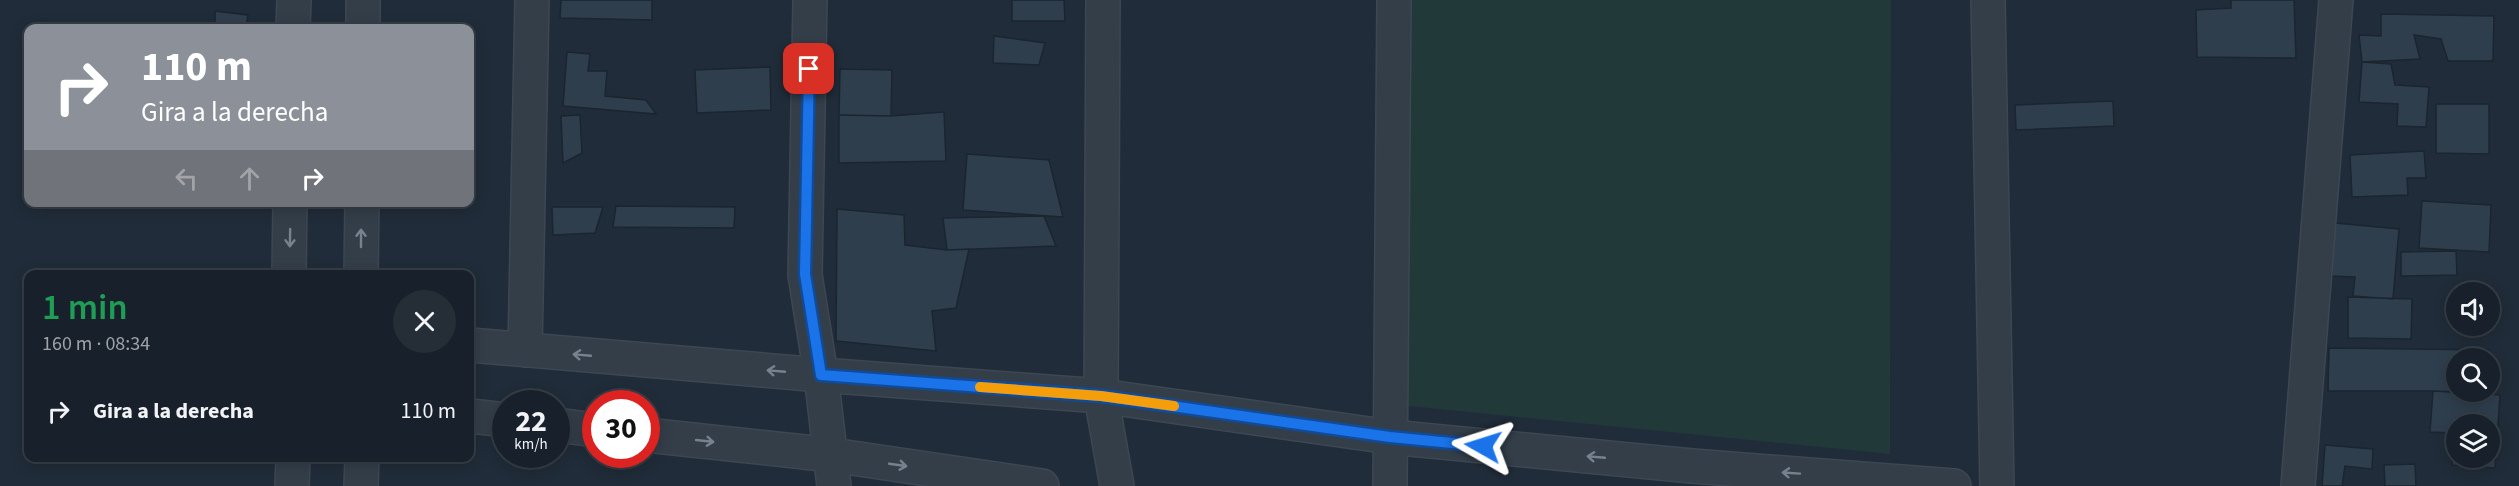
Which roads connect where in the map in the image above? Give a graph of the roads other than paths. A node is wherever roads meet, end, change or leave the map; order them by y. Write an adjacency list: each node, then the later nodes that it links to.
1 (294, 0): 9 (street)
2 (363, 0): 10 (street)
3 (532, 0): 16 (street)
4 (810, 0): 17 (street)
5 (1103, 0): 18 (street)
6 (1394, 0): 21 (street)
7 (1989, 0): 33 (street)
8 (2336, 0): 34 (street)
9 (293, 24)
10 (363, 24)
11 (290, 207): 13 (street, one-way to 13)
12 (362, 207): 14 (street, one-way to 12)
13 (289, 270)
14 (361, 270)
15 (474, 345): 16 (street)
16 (525, 350): 17 (street, one-way to 16)
17 (821, 375): 18 (street); 25 (street)
18 (1101, 396): 21 (street); 30 (street)
19 (474, 416): 20 (street)
20 (492, 418)
21 (1390, 437): 26 (street, one-way to 21); 31 (street)
22 (660, 438): 25 (street, one-way to 25)
23 (293, 462): 27 (street)
24 (362, 462): 28 (street)
25 (833, 470): 29 (street, one-way to 29)
26 (1692, 476): 32 (street, one-way to 26)
27 (292, 486)
28 (361, 486)
29 (1042, 486)
30 (1117, 486)
31 (1390, 486)
32 (1954, 486)
33 (1997, 486)
34 (2298, 486)

